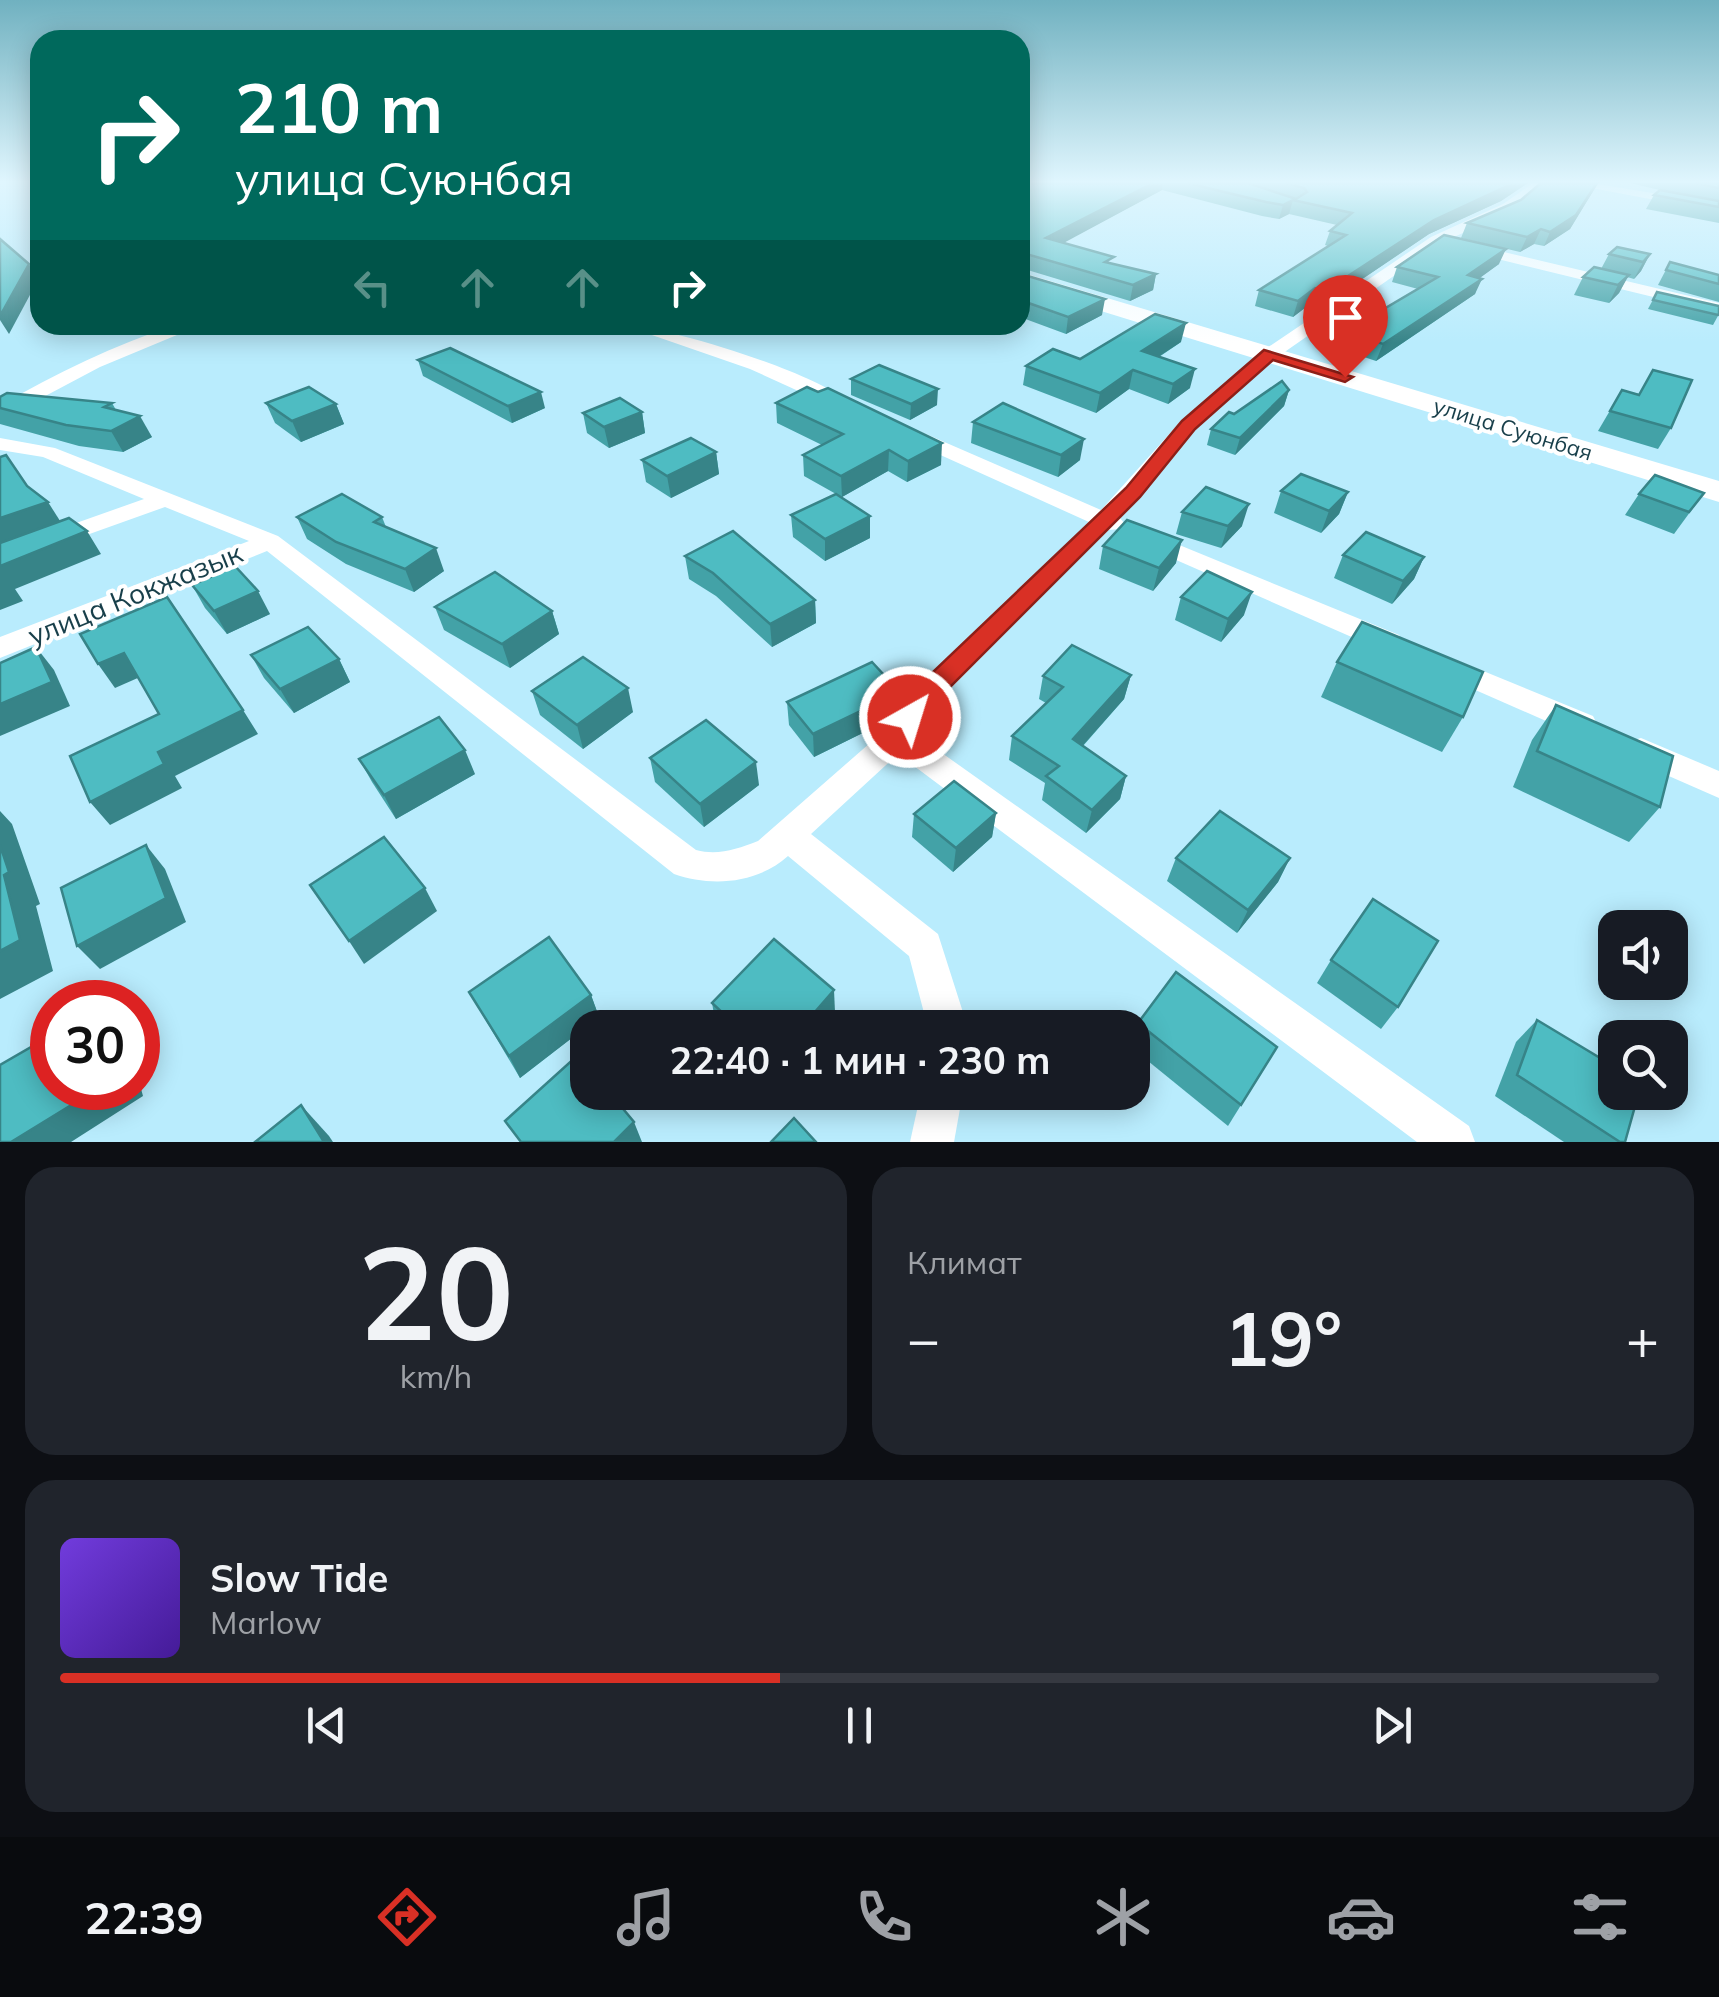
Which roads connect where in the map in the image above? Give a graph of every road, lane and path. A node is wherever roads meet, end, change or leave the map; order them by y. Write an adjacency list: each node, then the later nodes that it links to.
1 (1444, 236): 2 (street)
2 (1436, 240): 4 (street); 7 (street)
3 (1030, 282): 7 (main road, улица Суюнбая)
4 (1719, 308)
5 (161, 335): 8 (street)
6 (661, 335): 12 (street)
7 (1270, 354): 10 (main road, улица Суюнбая); 12 (street)
8 (0, 414)
9 (0, 444): 11 (street)
10 (1719, 492)
11 (165, 499): 13 (street); 14 (street)
12 (1102, 519): 16 (street); 17 (street)
13 (270, 541): 15 (street, улица Кокжазык); 18 (street)
14 (0, 558)
15 (0, 648)
16 (897, 737): 18 (street); 22 (street)
17 (1719, 785)
18 (787, 835): 19 (street)
19 (943, 1010)
20 (938, 1110): 21 (street)
21 (932, 1142)
22 (1453, 1142)

